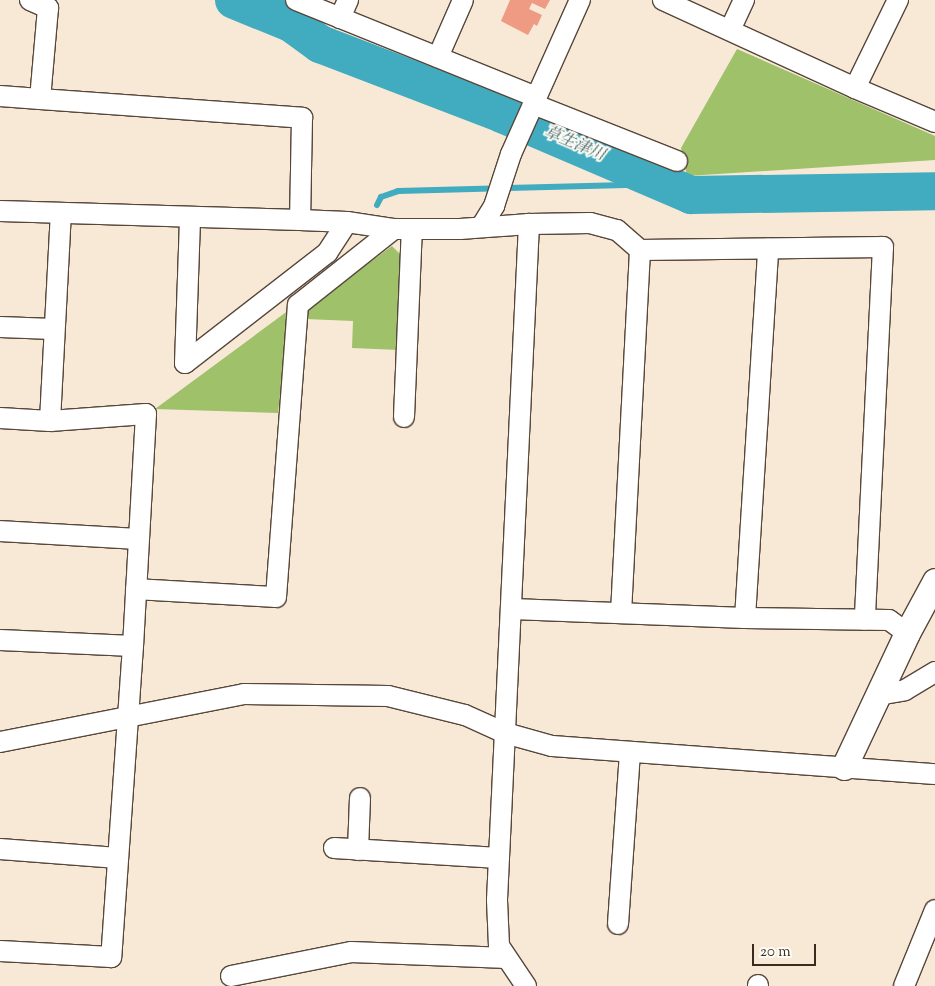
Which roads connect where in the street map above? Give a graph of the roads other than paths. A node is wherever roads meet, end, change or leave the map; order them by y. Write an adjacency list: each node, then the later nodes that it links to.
1 (30, 0): 13 (street)
2 (296, 0): 8 (street)
3 (463, 0): 10 (street)
4 (580, 0): 14 (street)
5 (663, 0): 9 (street)
6 (744, 0): 9 (street)
7 (898, 0): 11 (street)
8 (344, 9): 10 (street)
9 (730, 30): 11 (street)
10 (438, 57): 14 (street)
11 (855, 88): 15 (street)
12 (0, 96): 13 (street)
13 (40, 98): 20 (street)
14 (534, 103): 16 (street); 23 (street)
15 (935, 122)
16 (677, 161)
17 (0, 210): 18 (street)
18 (61, 213): 19 (street); 28 (street)
19 (190, 217): 20 (street); 21 (street)
20 (300, 220): 21 (street)
21 (347, 222): 24 (street)
22 (529, 224): 23 (street); 26 (street); 36 (street)
23 (481, 227): 24 (street)
24 (403, 229): 30 (street); 35 (street)
25 (768, 248): 26 (street); 38 (street); 39 (street)
26 (640, 250): 37 (street)
27 (0, 327): 28 (street)
28 (53, 329): 31 (street)
29 (0, 418): 31 (street)
30 (404, 418)
31 (50, 421): 33 (street)
32 (0, 531): 33 (street)
33 (137, 539): 35 (street)
34 (935, 581): 40 (street)
35 (136, 589): 42 (street)
36 (512, 609): 37 (street); 46 (street)
37 (621, 613): 38 (street)
38 (745, 618): 39 (street)
39 (865, 620): 40 (street)
40 (907, 633): 44 (street)
41 (0, 640): 42 (street)
42 (133, 646): 45 (street)
43 (935, 672): 44 (street)
44 (878, 695): 49 (street)
45 (127, 718): 46 (street); 47 (street); 55 (street)
46 (505, 733): 48 (street); 56 (street)
47 (0, 742)
48 (630, 752): 49 (street); 58 (street)
49 (844, 767): 50 (street)
50 (935, 774)
51 (360, 798): 54 (street)
52 (334, 848): 54 (street)
53 (0, 849): 55 (street)
54 (358, 850): 56 (street)
55 (118, 858): 59 (street)
56 (499, 858): 60 (street)
57 (933, 919): 63 (street)
58 (618, 924)
59 (0, 951)
60 (506, 958): 61 (street); 62 (street)
61 (231, 976)
62 (526, 986)
63 (904, 986)

